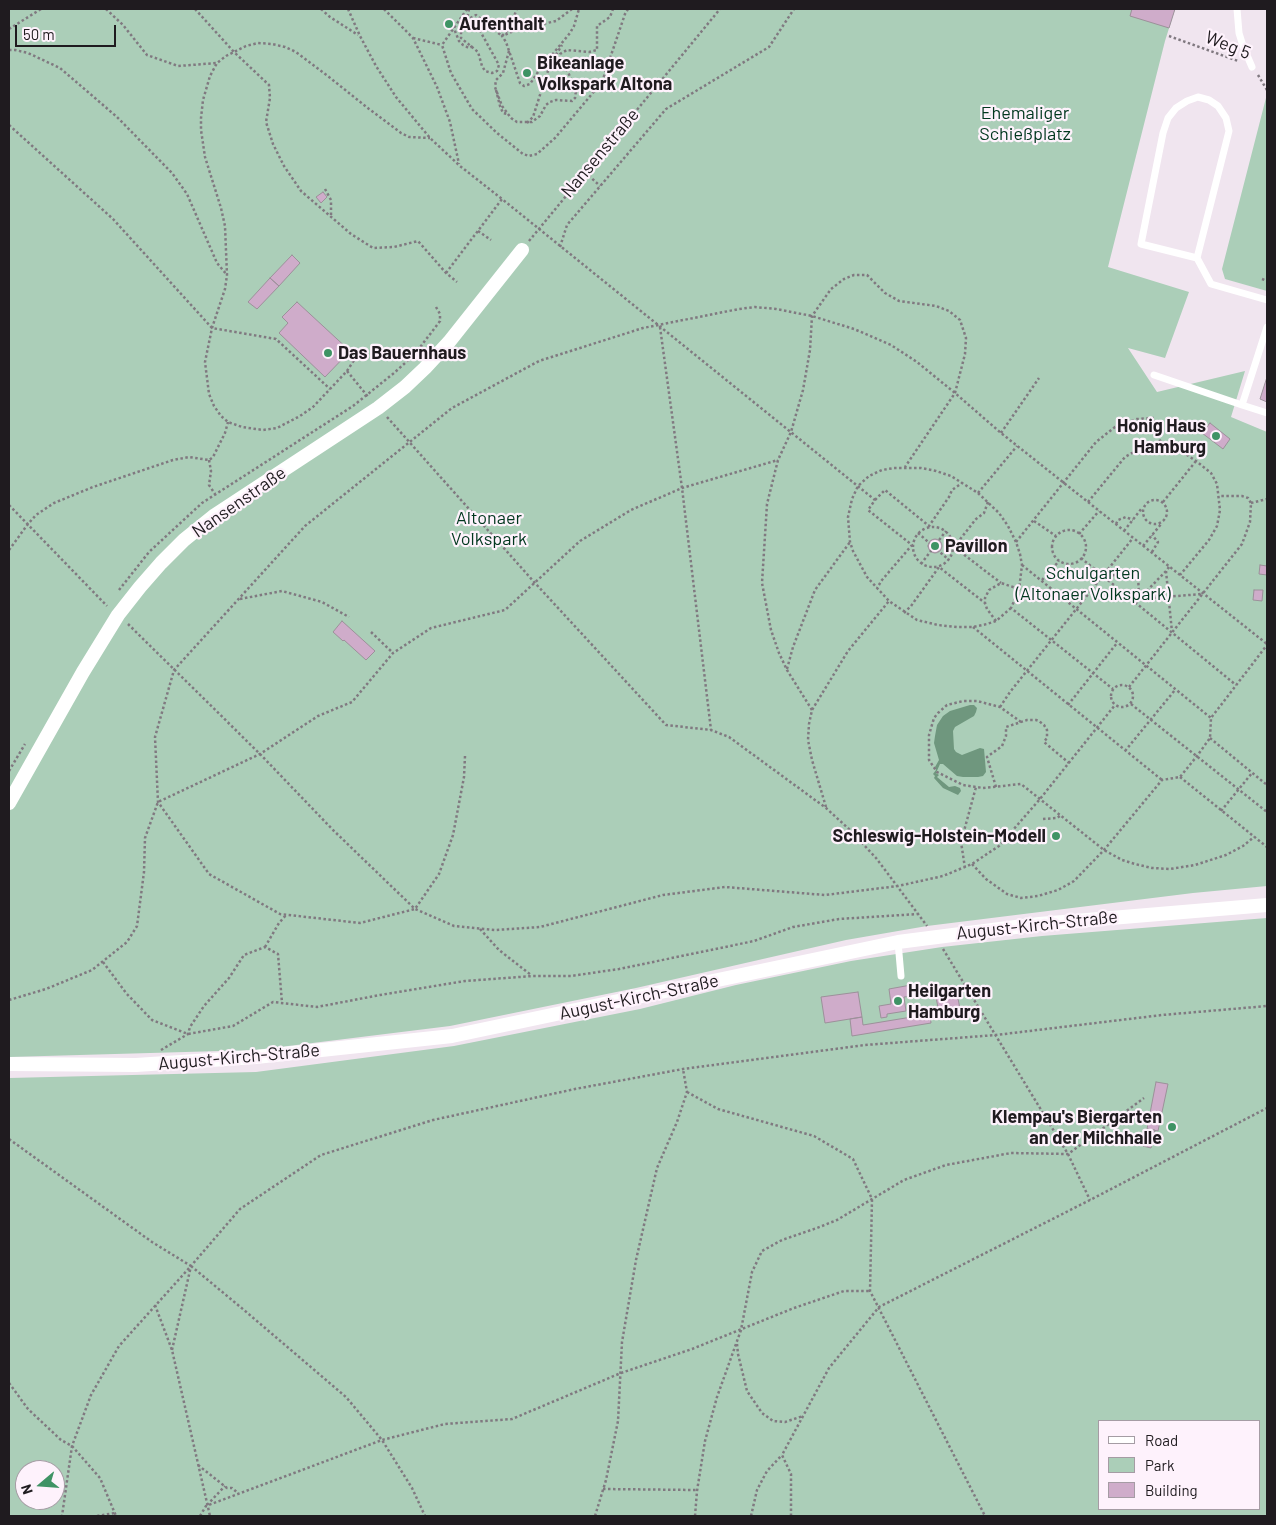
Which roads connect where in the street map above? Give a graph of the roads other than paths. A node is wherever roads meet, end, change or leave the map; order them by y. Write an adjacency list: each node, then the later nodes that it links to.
1 (1237, 9): 2 (lane)
2 (1252, 67)
3 (522, 250): 10 (street, Nansenstraße)
4 (1197, 258): 4 (lane); 5 (lane)
5 (1267, 300)
6 (1267, 327): 8 (lane)
7 (1154, 374): 8 (lane)
8 (1242, 405): 9 (lane)
9 (1267, 413)
10 (9, 803)
11 (1267, 905): 12 (street, August-Kirch-Straße)
12 (898, 942): 13 (lane); 14 (street, August-Kirch-Straße)
13 (901, 976)
14 (9, 1064)

